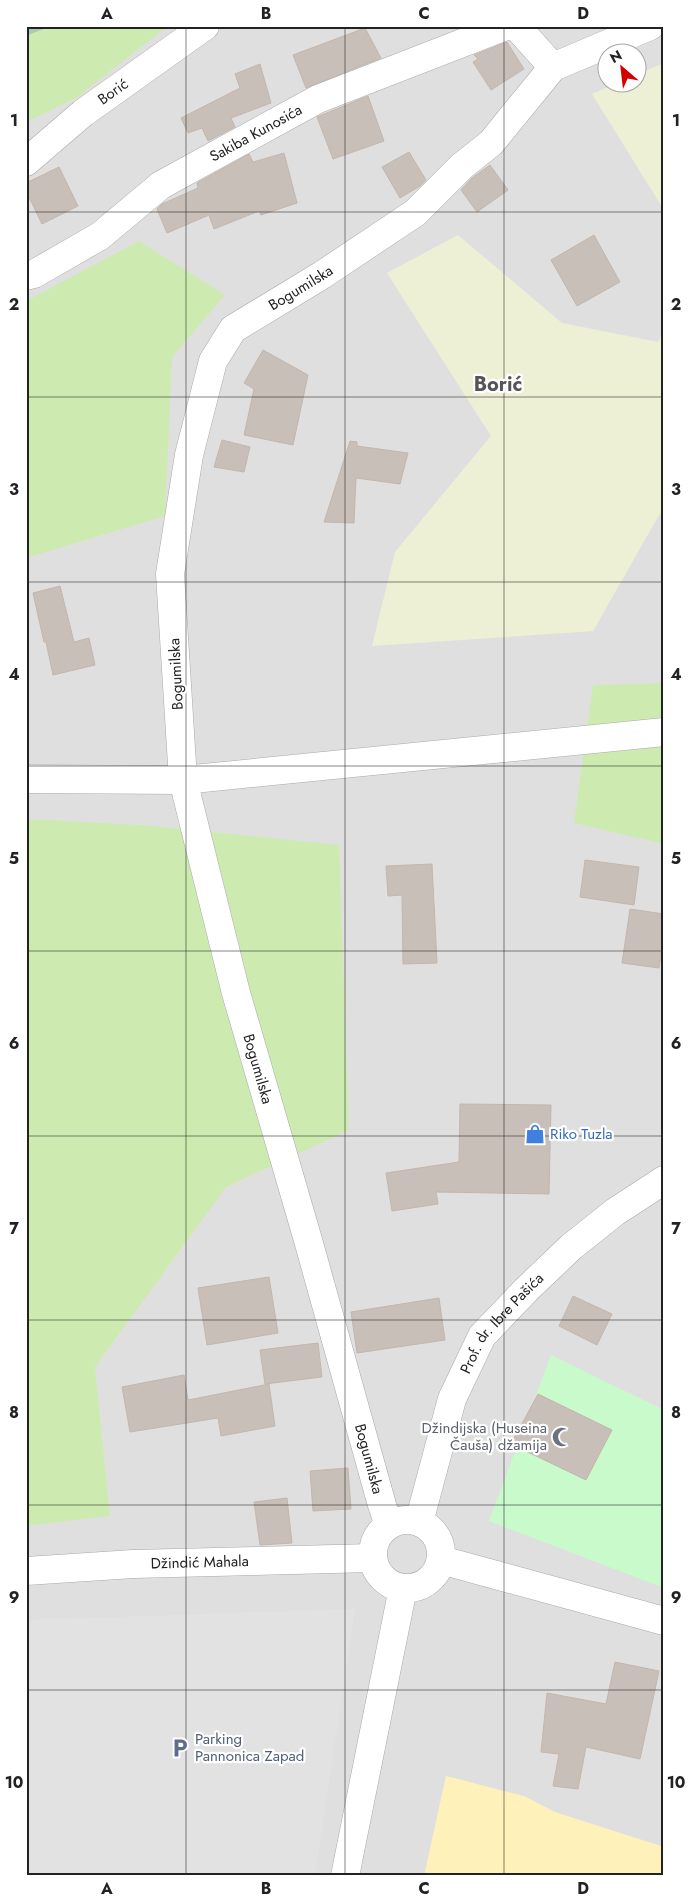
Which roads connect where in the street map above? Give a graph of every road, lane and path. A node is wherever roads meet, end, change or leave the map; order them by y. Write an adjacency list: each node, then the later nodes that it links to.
1 (205, 26): 6 (street, Borić)
2 (506, 26): 7 (street, Sakiba Kunosića)
3 (516, 26): 5 (street)
4 (650, 26): 5 (street, Bogumilska)
5 (553, 67): 10 (street, Bogumilska)
6 (26, 162)
7 (26, 276)
8 (664, 732): 10 (street)
9 (26, 779): 10 (street)
10 (183, 780): 13 (street, Bogumilska)
11 (664, 1180): 12 (street, Prof. dr. Ibre Pašića)
12 (419, 1522): 13 (street); 15 (street)
13 (389, 1524): 14 (street)
14 (373, 1558): 16 (street, Džindić Mahala); 17 (street)
15 (441, 1560): 17 (street); 18 (street)
16 (26, 1571)
17 (403, 1588): 19 (street)
18 (664, 1621)
19 (345, 1876)

